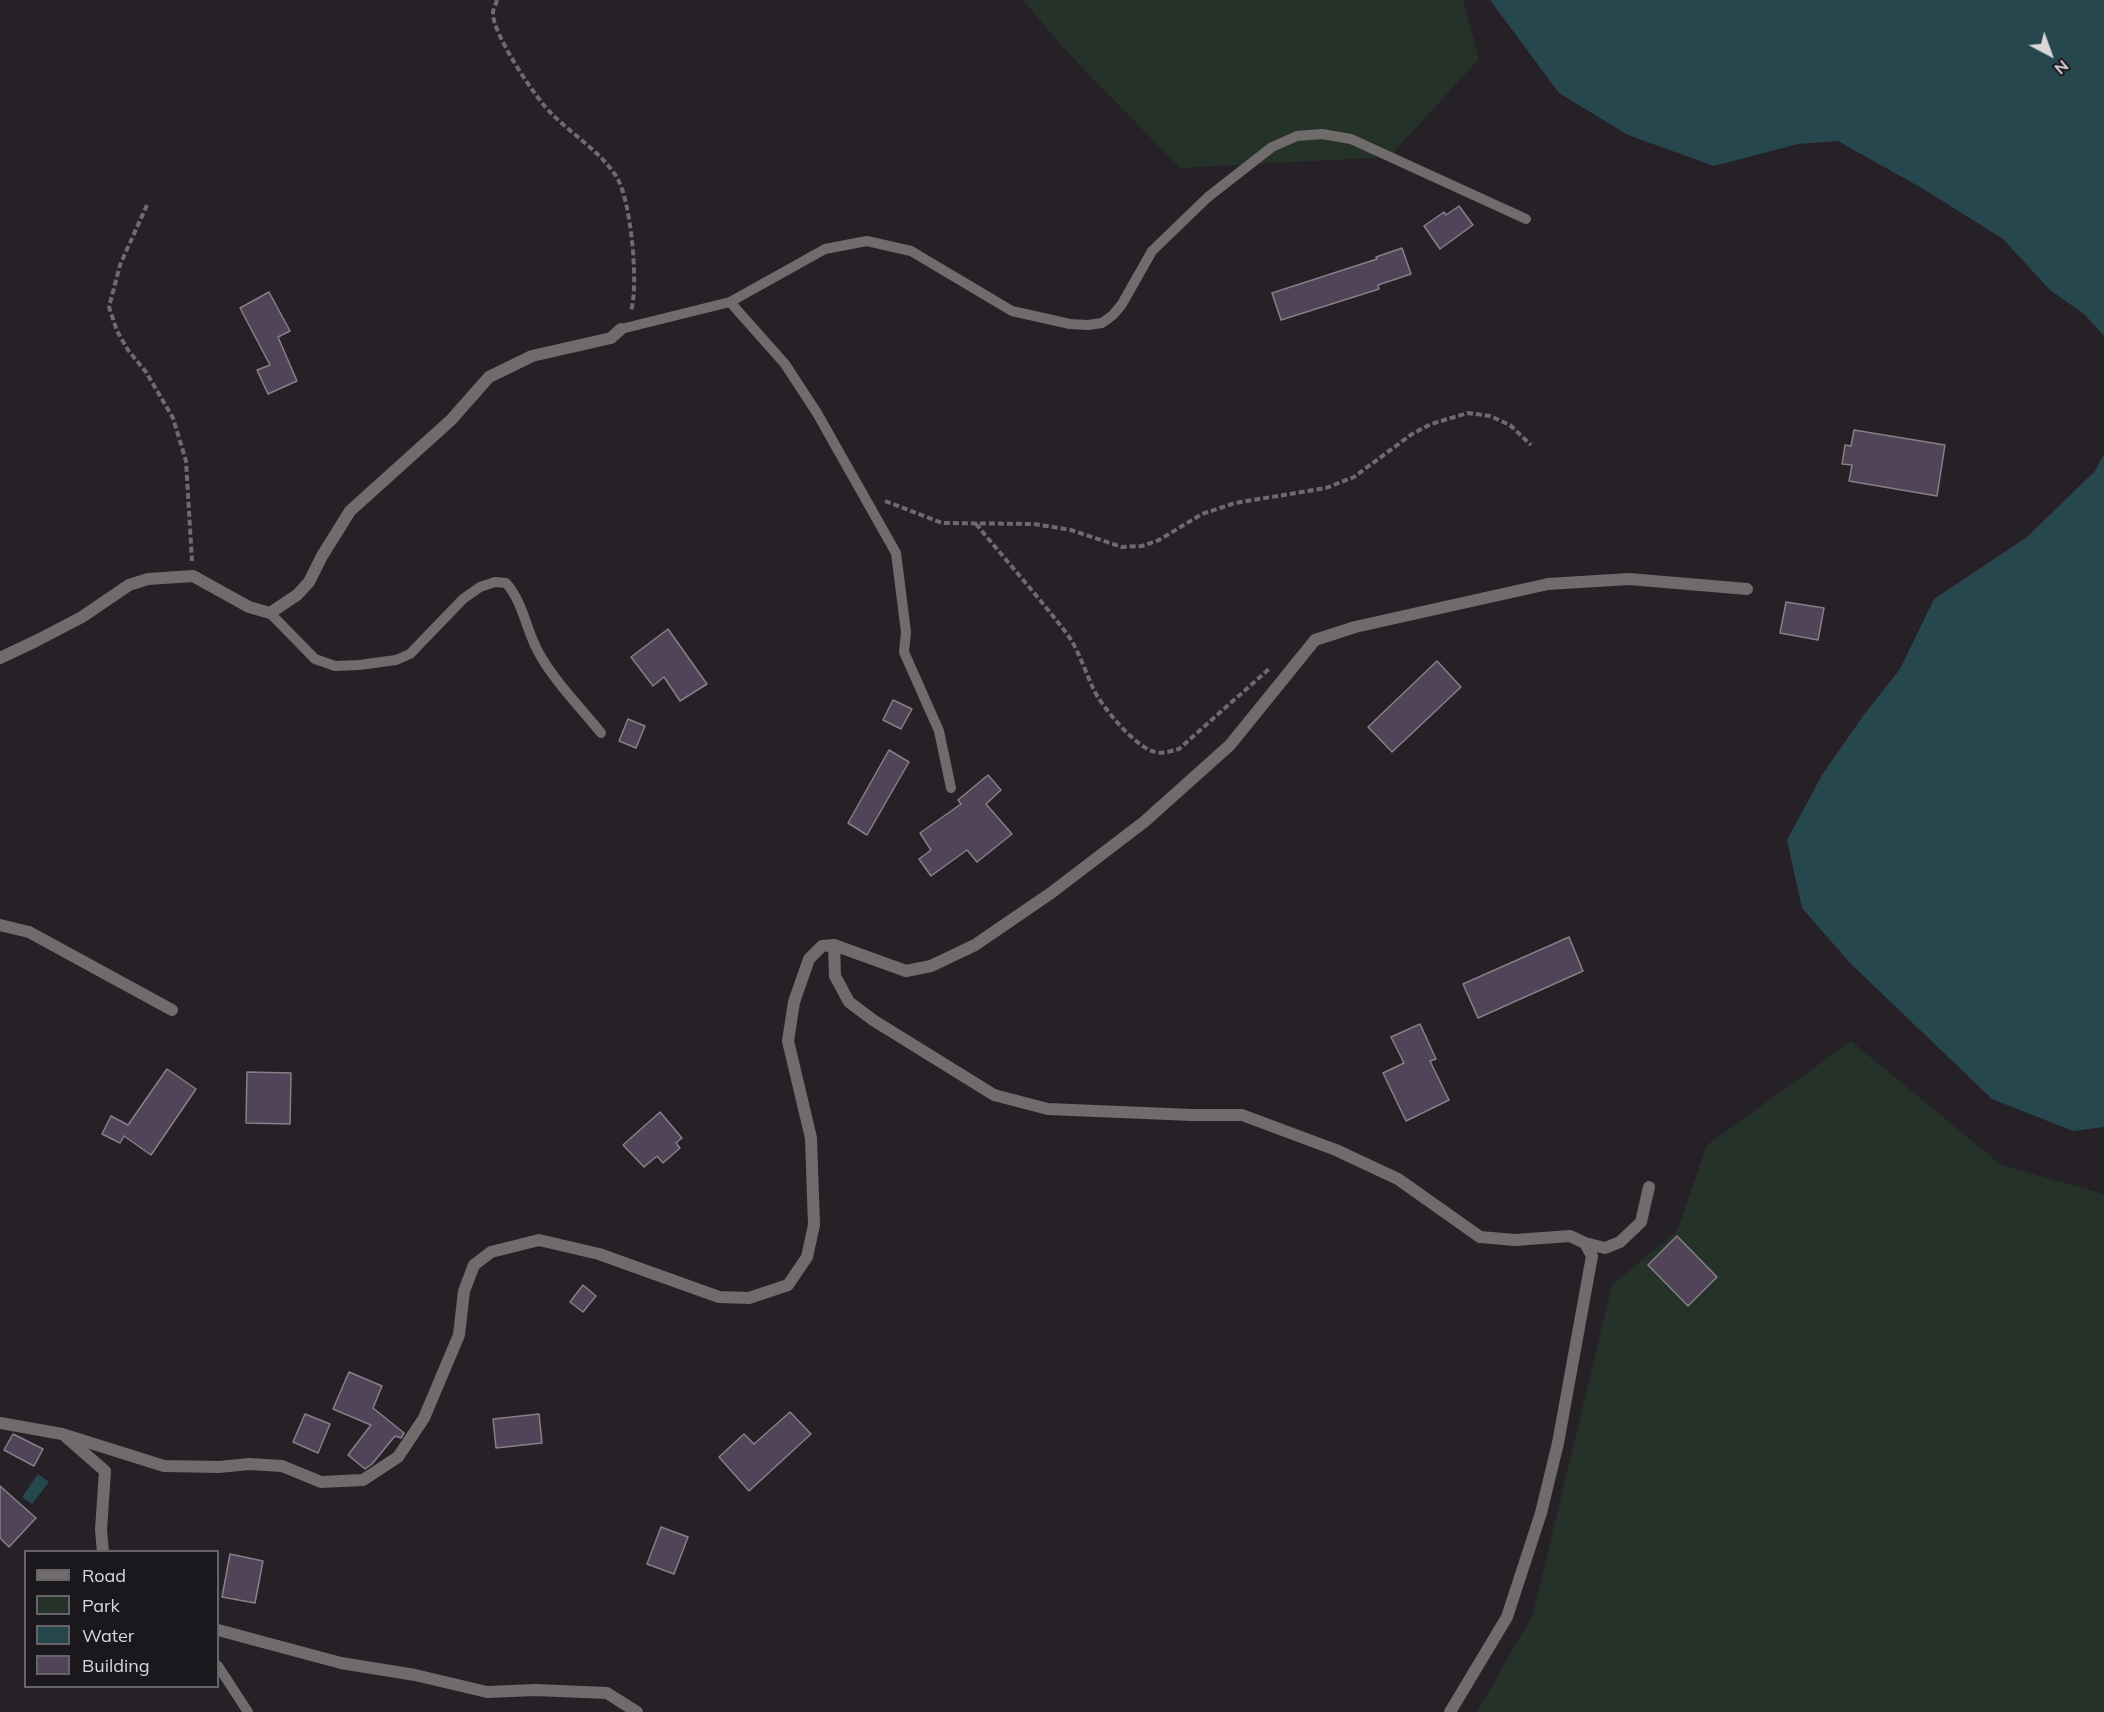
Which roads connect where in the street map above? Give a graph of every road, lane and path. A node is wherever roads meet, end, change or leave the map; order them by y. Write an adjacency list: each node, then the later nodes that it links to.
1 (497, 0): 5 (path)
2 (147, 205): 9 (path)
3 (1526, 219): 4 (lane)
4 (730, 302): 5 (lane); 7 (lane)
5 (621, 329): 11 (street)
6 (1531, 445): 8 (path)
7 (861, 493): 8 (path); 15 (lane)
8 (975, 524): 13 (path)
9 (193, 576): 11 (street); 12 (street)
10 (1748, 589): 17 (street)
11 (270, 613): 14 (lane)
12 (0, 658)
13 (1273, 666)
14 (601, 733)
15 (951, 788)
16 (0, 925): 18 (street)
17 (834, 945): 20 (street); 22 (street)
18 (172, 1010)
19 (1649, 1186): 20 (street)
20 (1585, 1244): 28 (street)
21 (0, 1423): 22 (street)
22 (62, 1434): 23 (street)
23 (103, 1550)
24 (219, 1630): 27 (street)
25 (219, 1668): 26 (lane)
26 (248, 1712)
27 (637, 1712)
28 (1450, 1712)

